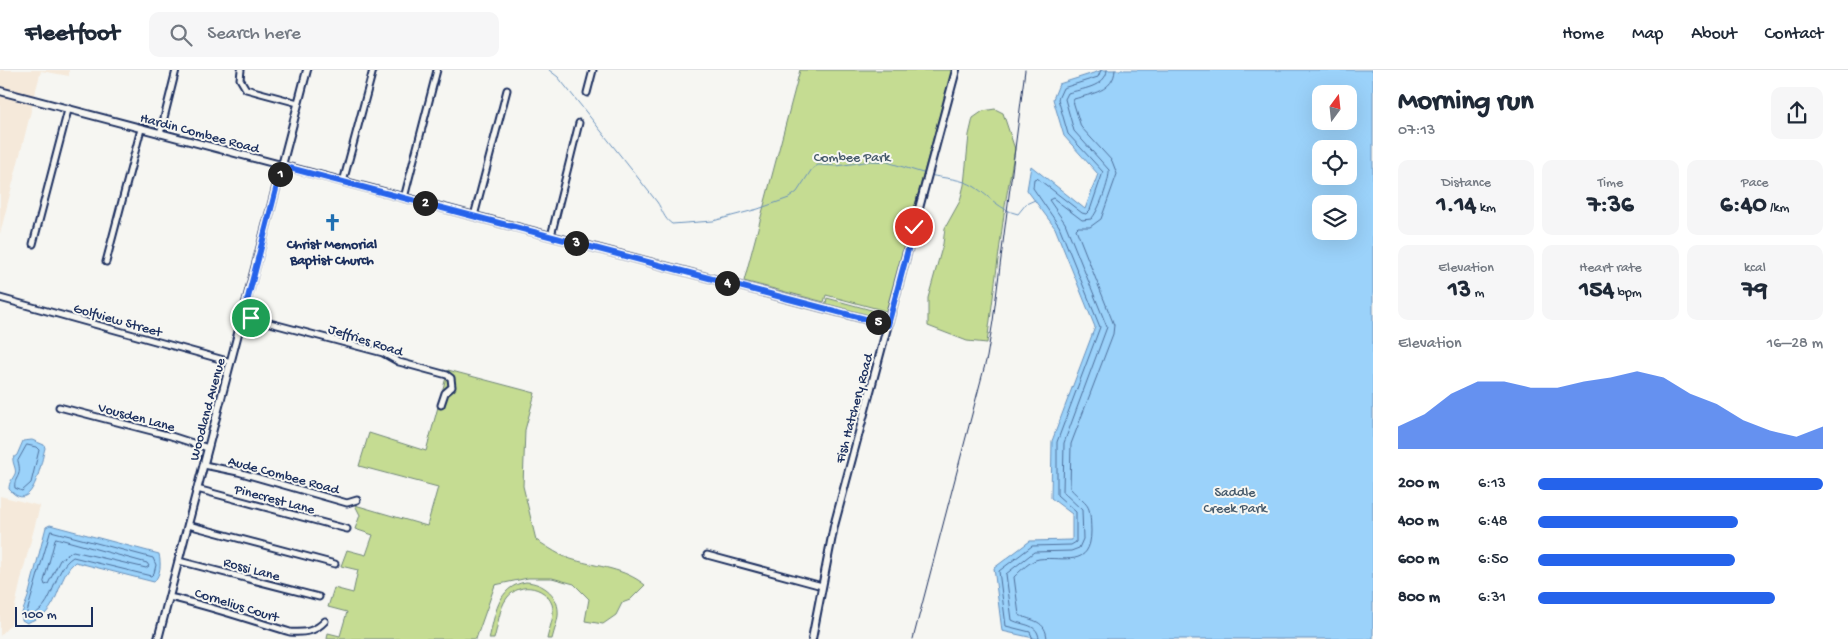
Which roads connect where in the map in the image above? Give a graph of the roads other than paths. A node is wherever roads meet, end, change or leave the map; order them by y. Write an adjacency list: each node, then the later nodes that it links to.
1 (176, 70): 15 (street)
2 (241, 70): 11 (street)
3 (307, 70): 11 (street, Woodland Avenue)
4 (373, 70): 17 (street)
5 (437, 70): 18 (street)
6 (593, 70): 10 (street)
7 (956, 70): 25 (street, Fish Hatchery Road)
8 (508, 90): 19 (street)
9 (0, 91): 12 (street, Hardin Combee Road)
10 (587, 93)
11 (298, 103): 16 (street, Woodland Avenue)
12 (68, 110): 14 (street, Hardin Combee Road); 21 (street)
13 (578, 122): 20 (street)
14 (141, 129): 15 (street, Hardin Combee Road); 22 (street)
15 (160, 134): 16 (street, Hardin Combee Road)
16 (282, 166): 17 (street, Hardin Combee Road); 24 (street, Woodland Avenue)
17 (343, 182): 18 (street, Hardin Combee Road)
18 (404, 198): 19 (street, Hardin Combee Road)
19 (474, 216): 20 (street, Hardin Combee Road)
20 (551, 236): 25 (street, Hardin Combee Road)
21 (33, 244)
22 (106, 262)
23 (0, 298): 26 (street, Golfview Street)
24 (243, 317): 26 (street, Woodland Avenue); 27 (street, Jeffries Road)
25 (888, 325): 38 (street, Fish Hatchery Road)
26 (231, 362): 29 (street, Woodland Avenue)
27 (440, 405)
28 (59, 407): 29 (street, Vousden Lane)
29 (208, 448): 30 (street, Woodland Avenue)
30 (204, 465): 31 (street, Woodland Avenue); 32 (street, Aude Combee Road)
31 (197, 490): 33 (street, Woodland Avenue); 34 (street, Pinecrest Lane)
32 (357, 500)
33 (188, 525): 36 (street, Woodland Avenue); 37 (street)
34 (347, 529)
35 (707, 555): 38 (street)
36 (179, 561): 39 (street, Woodland Avenue); 40 (street, Rossi Lane)
37 (335, 564)
38 (822, 586): 43 (street, Fish Hatchery Road)
39 (170, 597): 41 (street, Cornelius Court); 42 (street, Woodland Avenue)
40 (319, 597)
41 (325, 621)
42 (158, 639)
43 (812, 639)

